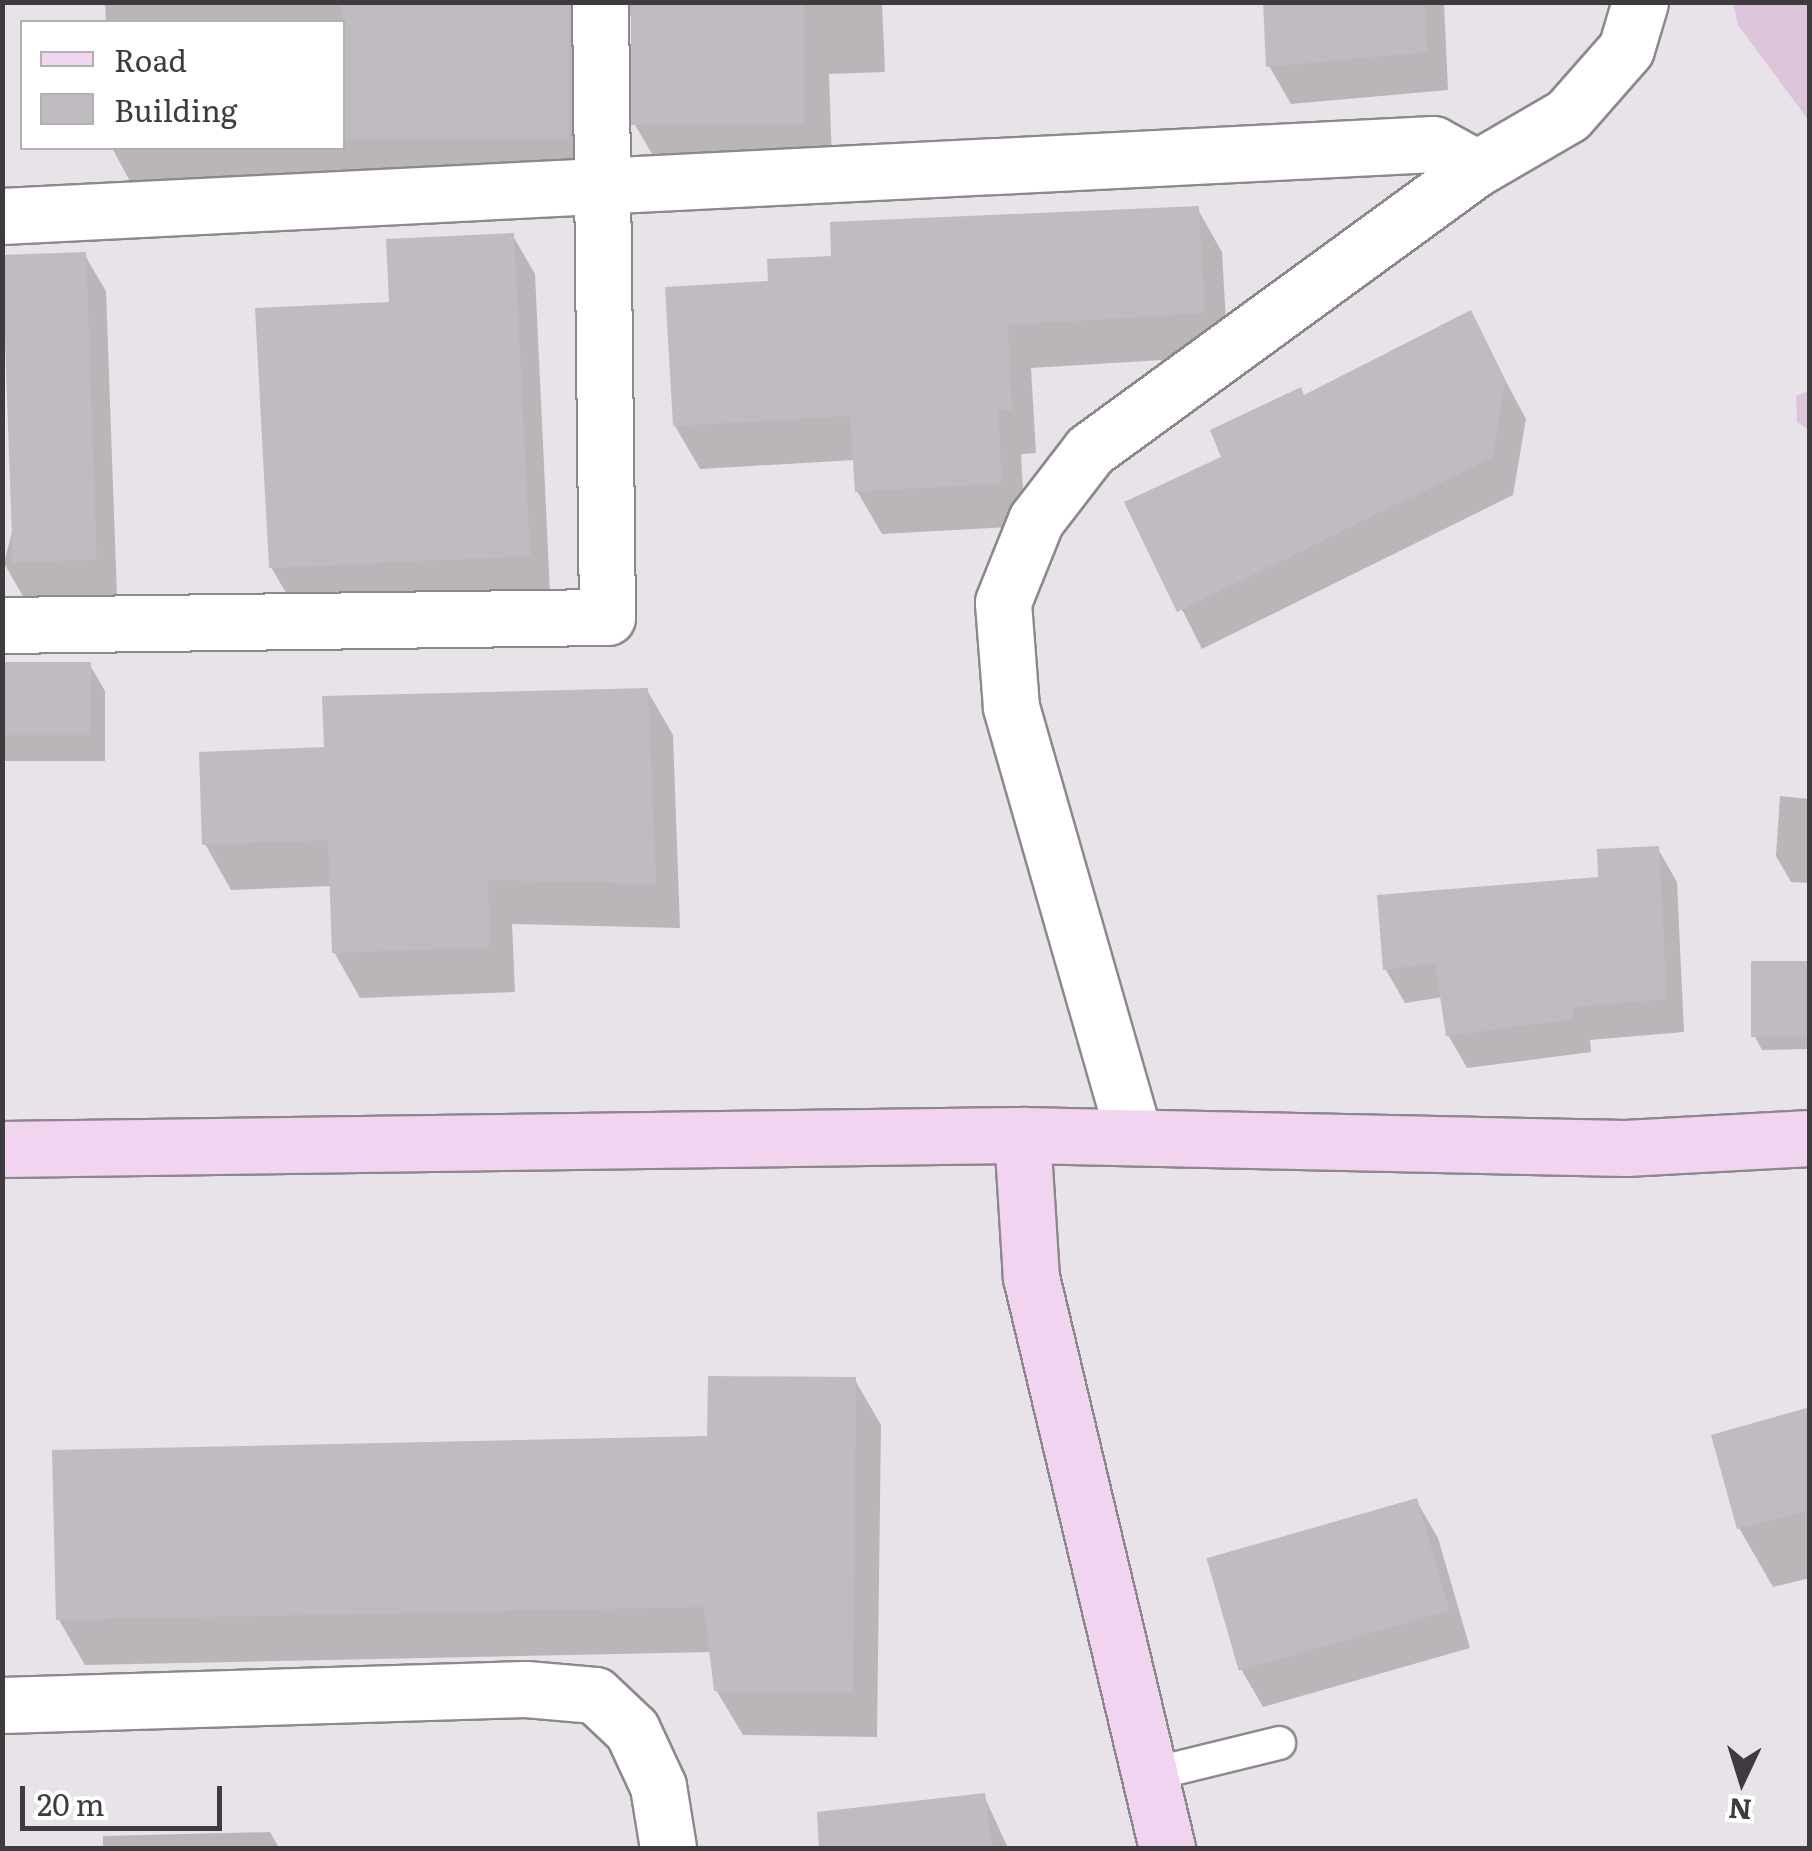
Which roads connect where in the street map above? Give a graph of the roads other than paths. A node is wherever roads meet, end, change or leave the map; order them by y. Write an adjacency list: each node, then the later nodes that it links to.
1 (600, 2): 4 (street)
2 (1640, 2): 3 (street)
3 (1477, 168): 4 (street); 8 (street)
4 (604, 182): 5 (street); 6 (street)
5 (2, 216)
6 (2, 625)
7 (1022, 1135): 8 (street); 10 (street); 13 (street)
8 (1134, 1136): 9 (street)
9 (1810, 1138)
10 (2, 1149)
11 (2, 1704): 14 (street)
12 (1278, 1743): 13 (lane)
13 (1150, 1776): 15 (street)
14 (668, 1848)
15 (1167, 1848)

